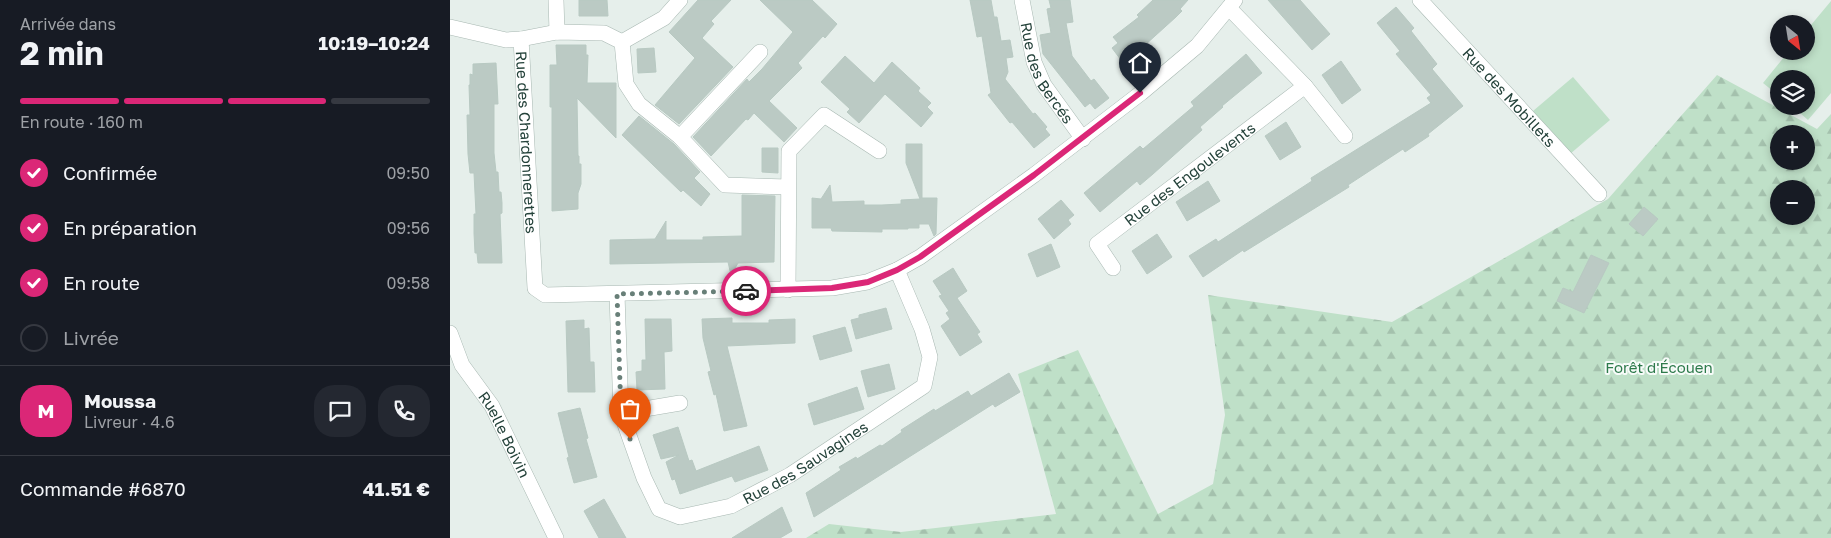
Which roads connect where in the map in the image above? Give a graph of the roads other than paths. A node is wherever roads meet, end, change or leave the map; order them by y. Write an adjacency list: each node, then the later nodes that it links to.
1 (556, 0): 7 (street)
2 (680, 0): 10 (street)
3 (1022, 0): 15 (street, Rue des Bercés)
4 (1420, 0): 18 (street, Rue des Mobillets)
5 (1232, 4): 12 (street); 15 (street)
6 (455, 28): 8 (street, Rue des Chardonnerettes); 9 (street)
7 (557, 32): 8 (street); 10 (street)
8 (521, 39): 22 (street, Rue des Chardonnerettes)
9 (450, 42)
10 (622, 42): 14 (street)
11 (760, 52): 14 (street)
12 (1305, 86): 13 (street); 19 (street, Rue des Engoulevents)
13 (1345, 136)
14 (680, 137): 17 (street)
15 (1082, 139): 20 (street)
16 (879, 151): 17 (street)
17 (788, 187): 21 (street)
18 (1599, 194)
19 (1113, 268)
20 (897, 270): 21 (street); 25 (street, Rue des Sauvagines)
21 (788, 290): 22 (street)
22 (617, 294): 25 (street, Rue des Sauvagines)
23 (450, 333): 26 (street, Ruelle Boivin)
24 (680, 403): 25 (street)
25 (621, 413)
26 (556, 538)

